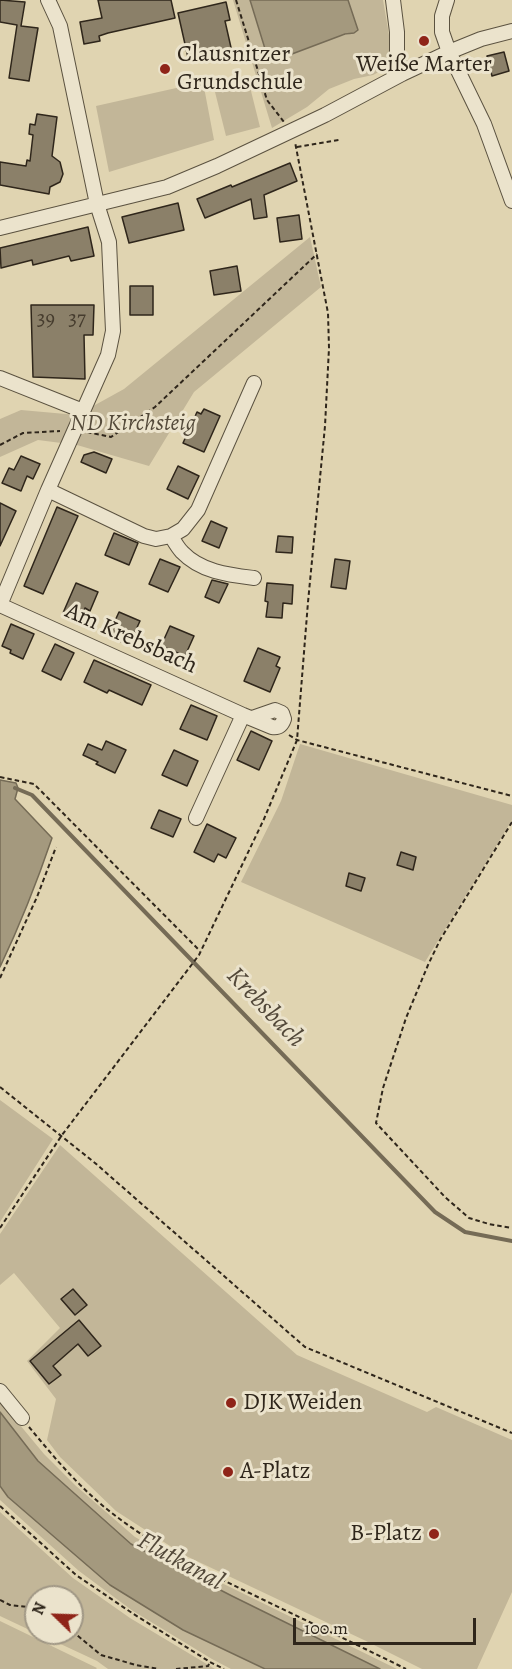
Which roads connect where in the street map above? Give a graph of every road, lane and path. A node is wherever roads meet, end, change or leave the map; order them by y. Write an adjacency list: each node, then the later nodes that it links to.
1 (48, 0): 12 (street)
2 (236, 0): 8 (path)
3 (393, 0): 7 (street)
4 (447, 0): 6 (street)
5 (512, 31): 6 (street)
6 (448, 52): 7 (street); 11 (street)
7 (402, 74): 8 (street)
8 (291, 130): 10 (path); 12 (street)
9 (339, 140): 10 (path)
10 (297, 147): 14 (path)
11 (512, 201)
12 (97, 204): 13 (street); 17 (street)
13 (0, 228)
14 (317, 254): 18 (path); 24 (path)
15 (0, 378): 17 (street)
16 (254, 383): 21 (street)
17 (84, 411): 18 (street)
18 (76, 430): 19 (path); 20 (street)
19 (0, 445)
20 (48, 490): 21 (street); 23 (street)
21 (171, 536): 22 (street)
22 (254, 578)
23 (0, 605): 27 (street, Am Krebsbach)
24 (297, 740): 26 (path); 30 (path)
25 (0, 777): 30 (path)
26 (512, 796)
27 (196, 818)
28 (512, 822): 35 (path)
29 (56, 847): 31 (path)
30 (200, 953): 33 (path)
31 (0, 978)
32 (0, 1087): 33 (path)
33 (62, 1135): 34 (path); 38 (path)
34 (0, 1228)
35 (512, 1228)
36 (0, 1391): 37 (street)
37 (22, 1418): 47 (path)
38 (512, 1433)
39 (0, 1506): 43 (path)
40 (0, 1600): 41 (path)
41 (24, 1607)
42 (84, 1641): 44 (path)
43 (210, 1662): 45 (path); 46 (path)
44 (159, 1669)
45 (176, 1669)
46 (224, 1669)
47 (406, 1669)

